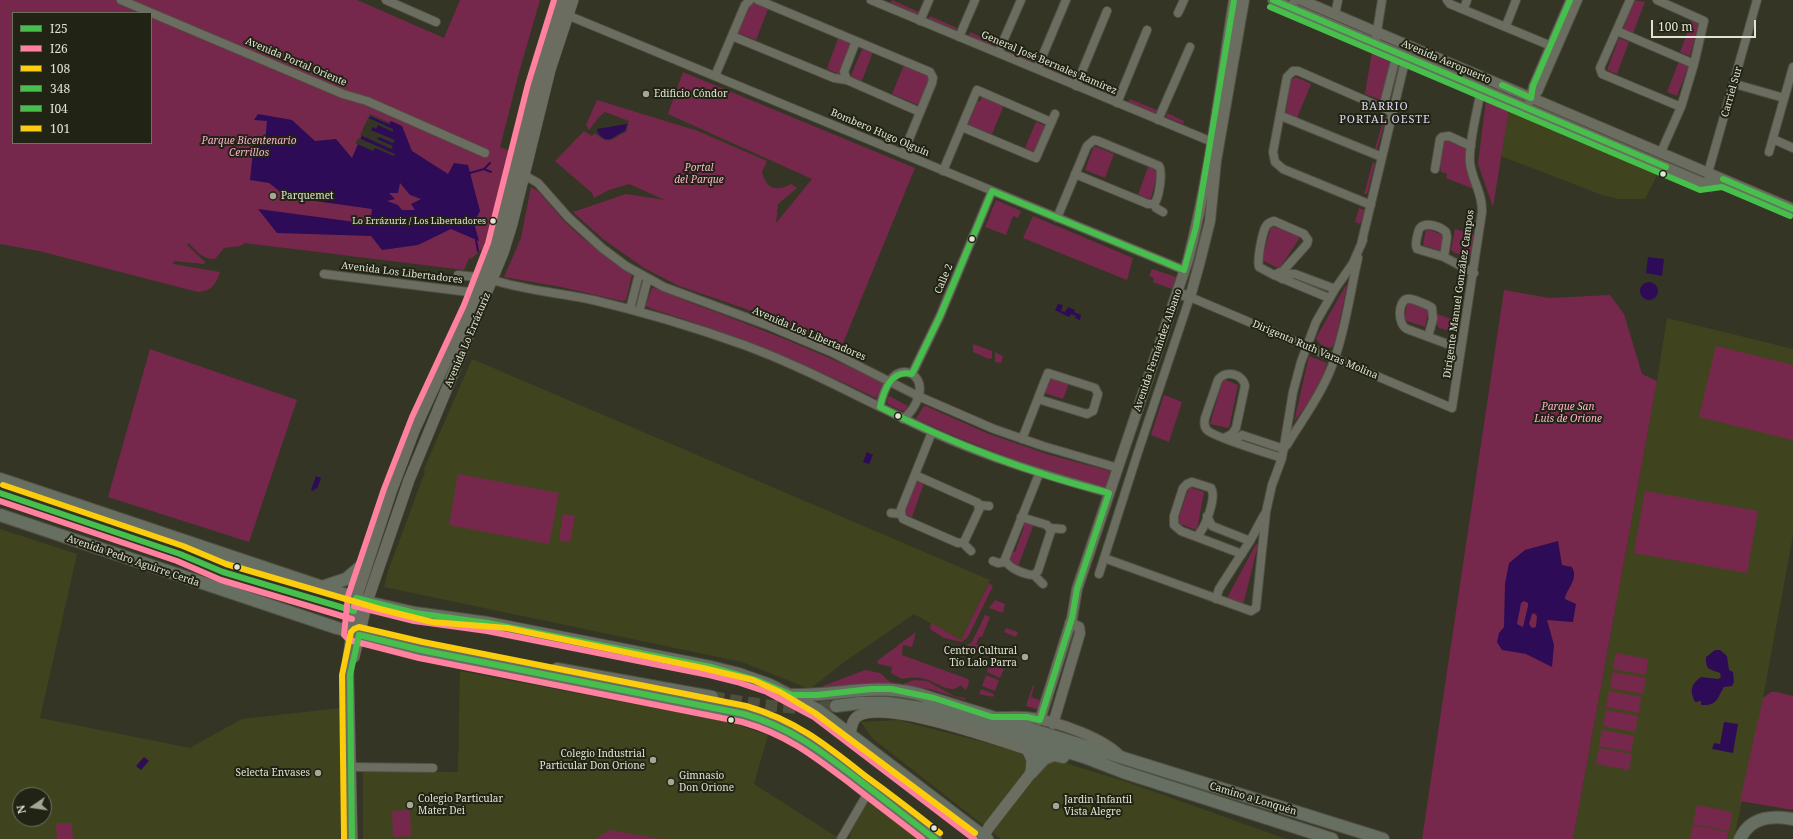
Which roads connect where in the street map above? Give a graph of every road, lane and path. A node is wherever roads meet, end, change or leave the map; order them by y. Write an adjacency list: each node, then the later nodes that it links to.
1 (121, 0): 31 (street, Avenida Portal Oriente)
2 (386, 0): 37 (street)
3 (562, 0): 104 (main road, Avenida Lo Errázuriz)
4 (572, 0): 34 (main road, Avenida Lo Errázuriz)
5 (750, 0): 42 (street)
6 (758, 0): 44 (street)
7 (871, 0): 27 (street, General José Bernales Ramírez)
8 (929, 0): 36 (street)
9 (975, 0): 43 (street)
10 (1021, 0): 48 (street)
11 (1066, 0): 52 (street)
12 (1184, 0): 33 (street)
13 (1234, 0): 72 (street, Avenida Fernández Albano)
14 (1244, 0): 72 (street, Avenida Fernández Albano)
15 (1273, 0): 28 (street, Avenida Aeropuerto)
16 (1301, 0): 35 (street, Avenida Aeropuerto)
17 (1338, 0): 35 (street)
18 (1382, 0): 41 (street)
19 (1467, 0): 29 (street)
20 (1516, 0): 38 (street)
21 (1570, 0): 46 (street)
22 (1578, 0): 46 (street)
23 (1630, 0): 40 (street)
24 (1657, 0): 50 (street)
25 (1757, 0): 55 (street, Carriel Sur)
26 (1445, 1): 29 (street)
27 (883, 2): 36 (street, General José Bernales Ramírez)
28 (1293, 4): 45 (street, Avenida Aeropuerto)
29 (1464, 8): 38 (street)
30 (1107, 11): 56 (street)
31 (149, 12)
32 (152, 13): 77 (street, Avenida Portal Oriente)
33 (1178, 13)
34 (568, 15): 53 (street, Bombero Hugo Olguín); 84 (main road, Avenida Lo Errázuriz)
35 (1335, 15): 41 (street, Avenida Aeropuerto)
36 (920, 21): 43 (street, General José Bernales Ramírez)
37 (436, 22)
38 (1506, 26): 46 (street)
39 (1147, 30): 60 (street)
40 (1617, 30): 50 (street); 61 (street)
41 (1377, 33): 45 (street); 58 (street, Avenida Aeropuerto)
42 (732, 36): 53 (street); 54 (street)
43 (959, 37): 48 (street, General José Bernales Ramírez)
44 (856, 41): 54 (street); 64 (street)
45 (1375, 44): 49 (street, Avenida Aeropuerto)
46 (1553, 47): 58 (street)
47 (1190, 48): 68 (street)
48 (998, 53): 52 (street, General José Bernales Ramírez)
49 (1401, 55): 57 (street, Avenida Aeropuerto); 62 (street); 65 (street)
50 (1694, 64): 61 (street)
51 (1793, 67): 59 (street)
52 (1037, 70): 56 (street, General José Bernales Ramírez)
53 (715, 76): 78 (street, Bombero Hugo Olguín)
54 (847, 80): 64 (street)
55 (1735, 84): 59 (street); 82 (street, Carriel Sur)
56 (1076, 86): 60 (street, General José Bernales Ramírez)
57 (1481, 89): 63 (street, Avenida Aeropuerto); 73 (street, Dirigente Manuel González Campos)
58 (1531, 98): 63 (street); 75 (street, Avenida Aeropuerto)
59 (1784, 98): 71 (street)
60 (1117, 103): 68 (street, General José Bernales Ramírez)
61 (1681, 107): 75 (street)
62 (1383, 108): 65 (street); 67 (street)
63 (1527, 108): 86 (street, Avenida Aeropuerto)
64 (920, 112): 78 (street)
65 (1392, 112): 79 (street)
66 (1055, 114): 69 (street)
67 (1281, 116): 79 (street); 89 (street)
68 (1158, 120): 72 (street, General José Bernales Ramírez)
69 (1051, 122): 70 (street); 70 (street)
70 (962, 127): 81 (street)
71 (1772, 139): 74 (street); 76 (street)
72 (1215, 144): 96 (street, Avenida Fernández Albano); 108 (street, Avenida Fernández Albano)
73 (1471, 146): 80 (street); 97 (street, Dirigente Manuel González Campos)
74 (1793, 148)
75 (1661, 152): 82 (street, Avenida Aeropuerto)
76 (1769, 152)
77 (485, 153)
78 (903, 154): 81 (street, Bombero Hugo Olguín)
79 (1382, 156): 89 (street)
80 (1435, 169)
81 (943, 171): 87 (street, Bombero Hugo Olguín)
82 (1708, 173): 85 (street, Avenida Aeropuerto); 86 (street, Carriel Sur)
83 (1075, 174): 88 (street); 88 (street); 92 (street)
84 (524, 175): 99 (street, Avenida Los Libertadores); 104 (main road, Avenida Lo Errázuriz)
85 (1723, 179): 86 (street); 90 (street, Avenida Aeropuerto)
86 (1704, 183)
87 (992, 191): 92 (street, Bombero Hugo Olguín); 116 (street, Calle 2)
88 (1154, 204): 91 (street)
89 (1371, 205): 93 (street)
90 (1793, 209)
91 (1163, 212)
92 (1057, 218): 96 (street, Bombero Hugo Olguín)
93 (1363, 240): 105 (street); 115 (street)
94 (1444, 257): 94 (street); 97 (street)
95 (1293, 261): 100 (street); 102 (street); 102 (street)
96 (1184, 270): 106 (street, Avenida Fernández Albano)
97 (1474, 273): 114 (street, Dirigente Manuel González Campos)
98 (324, 274): 107 (street, Avenida Los Libertadores)
99 (639, 274): 103 (street, Avenida Los Libertadores); 110 (street)
100 (1295, 274): 102 (street); 105 (street)
101 (458, 275): 104 (street, Avenida Los Libertadores)
102 (1278, 277): 109 (street)
103 (648, 278): 111 (street); 117 (street, Avenida Los Libertadores)
104 (488, 279): 107 (main road, Avenida Lo Errázuriz); 110 (street, Avenida Los Libertadores); 161 (main road, Avenida Lo Errázuriz)
105 (1334, 289): 109 (street)
106 (1177, 292): 108 (street, Dirigenta Ruth Varas Molina); 131 (street, Avenida Fernández Albano)
107 (478, 293): 153 (main road, Avenida Lo Errázuriz)
108 (1190, 297): 113 (street, Dirigenta Ruth Varas Molina); 152 (street, Avenida Fernández Albano)
109 (1329, 298): 113 (street)
110 (630, 309): 111 (street, Avenida Los Libertadores)
111 (639, 312): 120 (street, Avenida Los Libertadores)
112 (1428, 337): 112 (street); 114 (street)
113 (1306, 346): 115 (street, Dirigenta Ruth Varas Molina); 129 (street)
114 (1462, 349): 121 (street, Dirigente Manuel González Campos)
115 (1335, 358): 121 (street, Dirigenta Ruth Varas Molina); 129 (street)
116 (912, 374): 117 (street); 118 (street)
117 (890, 381): 118 (street, Avenida Los Libertadores); 120 (street)
118 (918, 396): 122 (street); 127 (street, Avenida Los Libertadores)
119 (1038, 399): 119 (street); 127 (street)
120 (880, 407): 122 (street, Avenida Los Libertadores)
121 (1452, 408)
122 (903, 419): 124 (street, Avenida Los Libertadores)
123 (1237, 425): 125 (street); 126 (street); 126 (street)
124 (932, 432): 132 (street, Avenida Los Libertadores); 133 (street)
125 (1242, 435): 128 (street); 129 (street)
126 (1224, 438): 128 (street)
127 (1022, 439): 131 (street, Avenida Los Libertadores)
128 (1233, 441): 130 (street)
129 (1284, 449): 130 (street)
130 (1282, 458): 138 (street)
131 (1118, 468): 135 (street, Avenida Fernández Albano)
132 (1039, 474): 135 (street, Avenida Los Libertadores); 143 (street)
133 (915, 475): 136 (street); 140 (street)
134 (0, 479): 159 (main road)
135 (1109, 494): 162 (street, Avenida Fernández Albano)
136 (979, 505): 137 (street); 149 (street)
137 (990, 506)
138 (1266, 512): 148 (street); 160 (street)
139 (891, 513): 140 (street)
140 (901, 514): 149 (street)
141 (0, 515): 163 (main road, Avenida Pedro Aguirre Cerda)
142 (1207, 516): 144 (street); 147 (street); 147 (street)
143 (1021, 517): 145 (street); 155 (street)
144 (1212, 526): 147 (street); 148 (street)
145 (1051, 528): 146 (street); 157 (street)
146 (1062, 529)
147 (1200, 537): 151 (street)
148 (1250, 541): 151 (street)
149 (963, 543): 150 (street)
150 (971, 550)
151 (1242, 554): 160 (street)
152 (1104, 558): 156 (street, Avenida Fernández Albano); 160 (street)
153 (366, 561): 159 (main road); 161 (main road, Avenida Lo Errázuriz)
154 (992, 561): 155 (street)
155 (1006, 562): 157 (street)
156 (1099, 574)
157 (1034, 575): 158 (street)
158 (1043, 584)
159 (322, 587): 161 (main road)
160 (1216, 599)
161 (361, 600): 163 (main road, Avenida Lo Errázuriz); 165 (main road)
162 (1070, 623): 169 (street, Avenida Fernández Albano); 170 (street)
163 (355, 633): 164 (main road, Avenida Pedro Aguirre Cerda); 175 (main road, Avenida Lo Errázuriz)
164 (421, 650): 166 (main road); 179 (main road, Avenida Pedro Aguirre Cerda)
165 (792, 695): 168 (main road, Camino a Lonquén); 171 (main road)
166 (712, 697)
167 (836, 706): 177 (main road)
168 (992, 717): 169 (street, Camino a Lonquén); 174 (main road, Camino a Lonquén)
169 (1040, 720): 170 (street, Camino a Lonquén)
170 (1053, 724): 174 (street, Camino a Lonquén)
171 (850, 735): 172 (main road); 181 (main road)
172 (1027, 749): 173 (main road); 178 (main road)
173 (1053, 755): 177 (main road); 178 (main road)
174 (1122, 759): 186 (main road, Camino a Lonquén)
175 (351, 767): 176 (street); 182 (main road, Avenida Lo Errázuriz)
176 (433, 768)
177 (1123, 772): 185 (main road, Camino a Lonquén)
178 (1031, 773): 181 (main road)
179 (870, 789): 183 (street); 184 (main road, Avenida Pedro Aguirre Cerda)
180 (1793, 819): 187 (main road)
181 (984, 838)
182 (352, 839)
183 (841, 839)
184 (935, 839)
185 (1332, 839)
186 (1383, 839)
187 (1740, 839)

